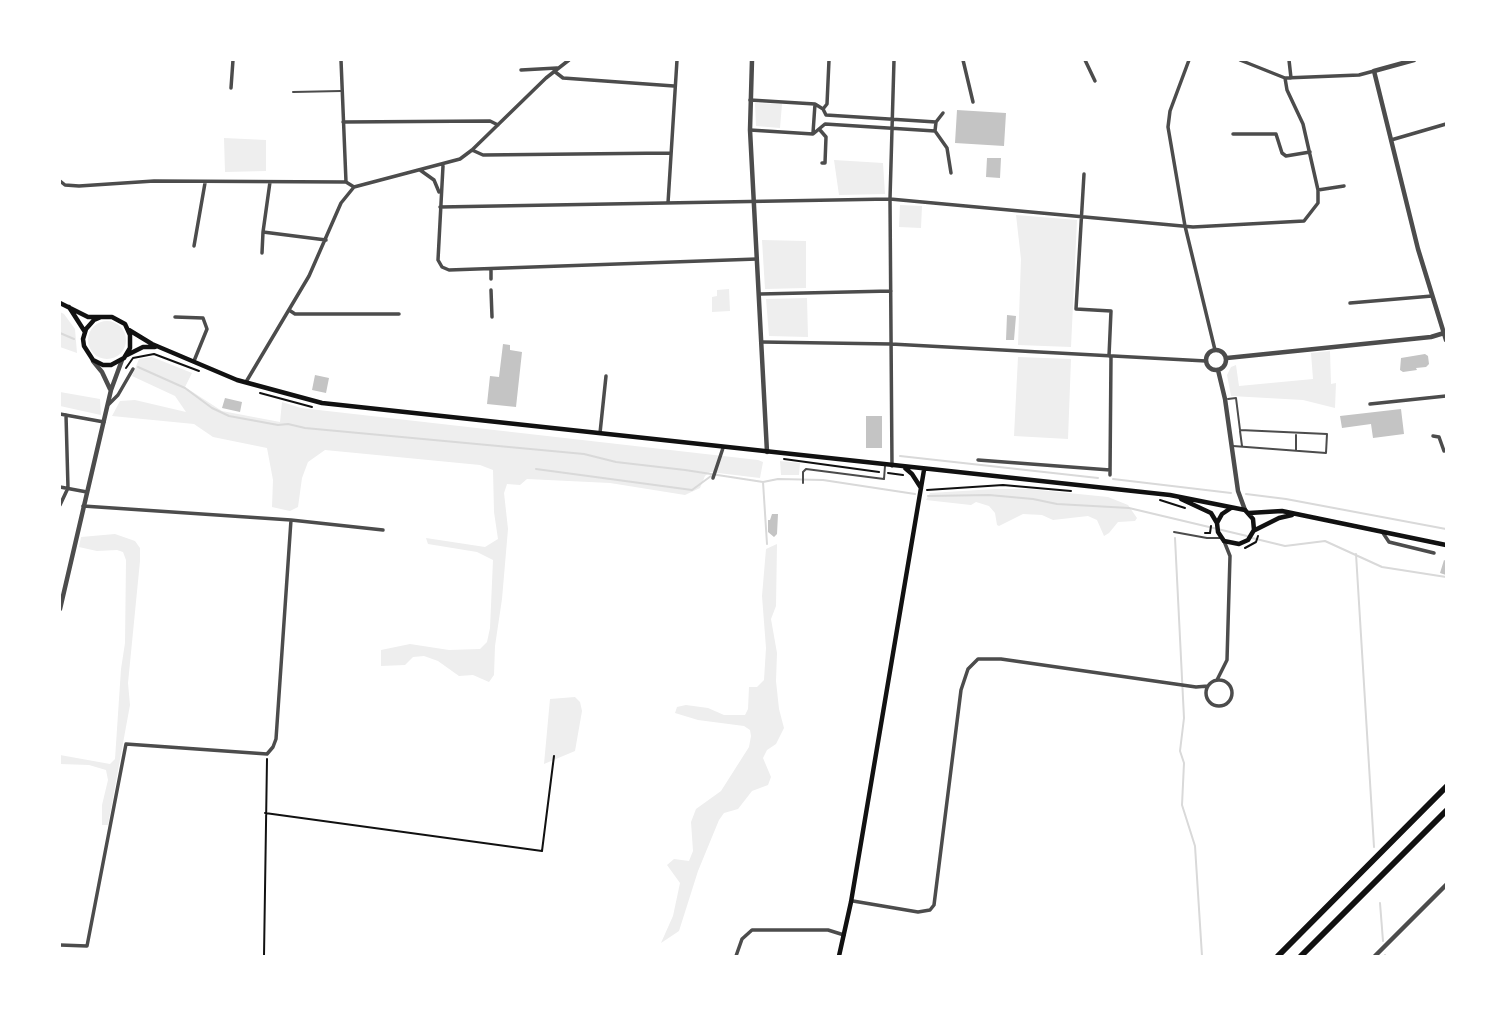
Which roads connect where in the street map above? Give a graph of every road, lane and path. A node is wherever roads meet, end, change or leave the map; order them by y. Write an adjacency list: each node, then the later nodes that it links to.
1 (233, 60): 21 (street)
2 (341, 60): 22 (street)
3 (569, 60): 15 (street)
4 (677, 60): 20 (street)
5 (752, 60): 24 (street)
6 (829, 60): 27 (street)
7 (894, 60): 30 (street)
8 (963, 60): 25 (street)
9 (1085, 60): 19 (street)
10 (1189, 60): 64 (street)
11 (1240, 60): 17 (street)
12 (1289, 60): 18 (street)
13 (1414, 60): 16 (street)
14 (521, 70): 15 (street)
15 (556, 70): 20 (street); 35 (street)
16 (1374, 71): 18 (street); 42 (street)
17 (1285, 78): 18 (street); 44 (street)
18 (1291, 78)
19 (1096, 81)
20 (674, 86): 45 (street)
21 (231, 88)
22 (342, 91): 23 (lane); 32 (street)
23 (293, 92)
24 (750, 100): 26 (street); 37 (street)
25 (973, 102)
26 (815, 104): 27 (street); 40 (street)
27 (822, 108): 29 (street)
28 (943, 113): 31 (street)
29 (826, 115): 30 (street); 33 (street)
30 (892, 119): 31 (street); 36 (street)
31 (936, 121): 39 (street)
32 (343, 122): 35 (street); 52 (street)
33 (825, 124): 36 (street); 38 (street)
34 (1447, 124): 42 (street)
35 (498, 125): 43 (street)
36 (892, 128): 39 (street); 59 (street)
37 (750, 130): 40 (street); 60 (street)
38 (820, 130): 40 (street); 46 (street)
39 (935, 131): 49 (street)
40 (813, 134)
41 (1233, 134): 44 (street)
42 (1391, 140): 75 (street)
43 (472, 150): 45 (street); 47 (street)
44 (1310, 152): 57 (street)
45 (670, 153): 61 (street)
46 (822, 163)
47 (443, 165): 48 (street); 58 (street)
48 (420, 170): 56 (street); 58 (street)
49 (951, 173)
50 (1083, 174): 63 (street)
51 (60, 181): 53 (street)
52 (346, 181): 54 (street); 56 (street)
53 (205, 182): 54 (street); 67 (street)
54 (270, 182): 65 (street)
55 (1344, 186): 57 (street)
56 (354, 187): 66 (street)
57 (1318, 190): 64 (street)
58 (440, 194): 62 (street)
59 (890, 200): 60 (street); 63 (street); 73 (street)
60 (754, 202): 61 (street); 69 (street)
61 (668, 203): 62 (street)
62 (440, 207): 70 (street)
63 (1080, 216): 64 (street); 93 (street)
64 (1185, 226): 92 (street)
65 (263, 232): 66 (street); 68 (street)
66 (326, 240): 79 (street)
67 (194, 246)
68 (262, 253)
69 (757, 259): 70 (street); 74 (street)
70 (491, 268): 71 (street)
71 (491, 279)
72 (491, 290): 83 (street)
73 (891, 291): 74 (street); 90 (street)
74 (760, 294): 89 (street)
75 (1432, 296): 77 (street); 84 (street)
76 (60, 303): 78 (main road)
77 (1350, 303)
78 (68, 306): 81 (main road); 86 (main road)
79 (289, 310): 80 (street); 102 (street)
80 (399, 314)
81 (102, 317): 85 (main road); 86 (main road)
82 (174, 317): 97 (street)
83 (492, 317)
84 (1443, 320): 87 (street)
85 (129, 330): 91 (main road); 94 (main road)
86 (85, 332): 96 (main road)
87 (1444, 332): 88 (street); 95 (street)
88 (1447, 340)
89 (762, 342): 90 (street); 120 (street)
90 (891, 344): 93 (street); 123 (street)
91 (160, 348): 94 (main road); 97 (main road)
92 (1215, 350): 95 (street); 98 (street)
93 (1110, 356): 98 (street); 126 (street)
94 (124, 358): 96 (main road); 103 (street)
95 (1227, 358): 100 (street)
96 (93, 360): 103 (street)
97 (194, 361): 102 (main road)
98 (1206, 361): 100 (street)
99 (133, 369): 107 (street)
100 (1218, 370): 105 (street)
101 (606, 376): 113 (street)
102 (246, 382): 113 (main road)
103 (111, 390): 107 (street)
104 (1447, 396): 106 (street)
105 (1225, 399): 111 (lane); 115 (street)
106 (1370, 404)
107 (108, 405): 110 (street)
108 (60, 414): 109 (street)
109 (66, 415): 110 (street); 131 (street)
110 (104, 422): 134 (street)
111 (1240, 430): 112 (lane); 116 (lane)
112 (1297, 433): 119 (lane); 119 (lane)
113 (600, 434): 117 (main road)
114 (1433, 436): 118 (street)
115 (1232, 446): 116 (lane); 133 (street)
116 (1242, 447): 119 (lane)
117 (723, 448): 120 (main road); 128 (street)
118 (1447, 450)
119 (1296, 451)
120 (767, 452): 122 (main road)
121 (978, 460): 126 (street)
122 (886, 465): 123 (main road); 129 (lane)
123 (892, 466): 124 (main road)
124 (904, 468): 125 (main road); 132 (main road)
125 (924, 470): 132 (main road); 135 (main road)
126 (1110, 470): 127 (street)
127 (1110, 475)
128 (713, 478)
129 (803, 483)
130 (60, 487): 131 (street)
131 (68, 488): 134 (street); 137 (street)
132 (921, 490): 170 (main road)
133 (1238, 491): 139 (street); 141 (street)
134 (87, 492): 138 (street)
135 (1170, 495): 139 (main road); 144 (main road)
136 (1155, 499): 140 (path)
137 (60, 505)
138 (83, 506): 143 (street); 157 (street)
139 (1234, 508): 141 (main road); 144 (main road)
140 (1193, 511)
141 (1247, 512): 142 (main road); 149 (main road)
142 (1296, 515): 146 (main road); 149 (main road)
143 (291, 520): 145 (street); 164 (street)
144 (1215, 524): 148 (path); 150 (main road)
145 (383, 530)
146 (1382, 531): 154 (main road); 155 (street)
147 (1174, 532): 151 (lane)
148 (1210, 532)
149 (1253, 535): 152 (path); 153 (main road)
150 (1221, 536): 151 (lane); 151 (lane); 153 (main road); 156 (street)
151 (1211, 538)
152 (1256, 542)
153 (1236, 545): 156 (street)
154 (1447, 545)
155 (1434, 553)
156 (1230, 556): 158 (street)
157 (60, 609)
158 (1223, 670): 159 (street); 160 (street)
159 (1217, 680): 160 (street); 161 (street)
160 (1227, 683): 163 (street)
161 (1208, 686): 162 (street); 163 (street)
162 (1196, 687): 163 (street); 170 (street)
163 (1206, 695)
164 (267, 754): 168 (path); 172 (street)
165 (554, 756): 168 (path)
166 (1447, 787): 176 (highway)
167 (1447, 811): 177 (highway)
168 (265, 813): 173 (path)
169 (1447, 885): 178 (street)
170 (851, 902): 171 (main road)
171 (844, 935): 174 (street); 175 (main road)
172 (60, 946)
173 (264, 957)
174 (736, 957)
175 (839, 957)
176 (1278, 957)
177 (1301, 957)
178 (1375, 957)

